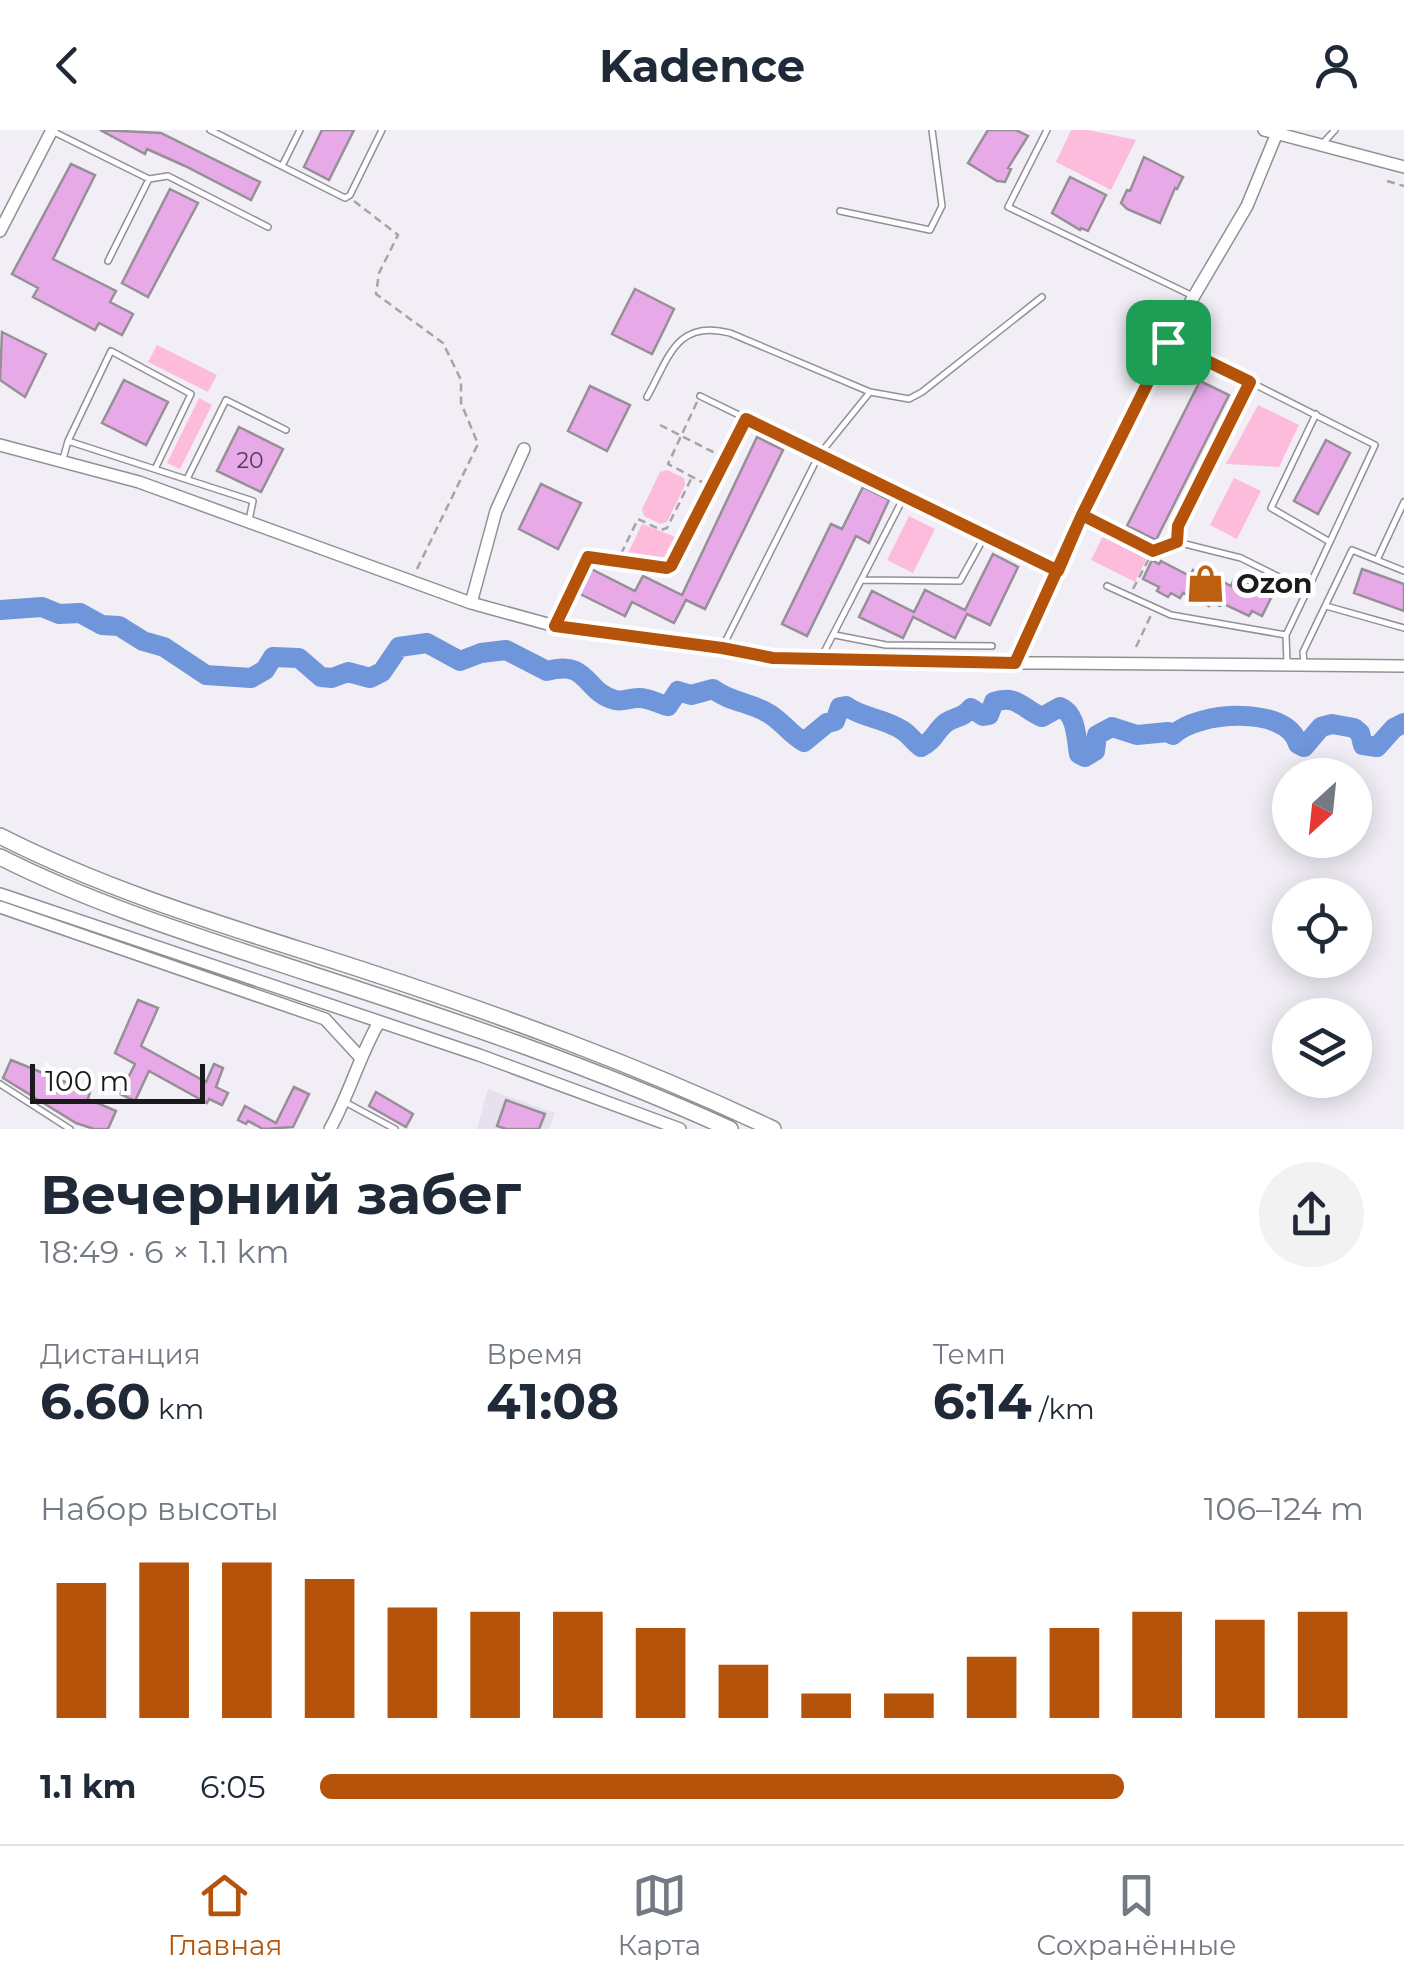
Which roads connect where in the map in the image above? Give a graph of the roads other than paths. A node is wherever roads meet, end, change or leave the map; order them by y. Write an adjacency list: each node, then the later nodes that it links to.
1 (52, 130): 12 (lane); 15 (street)
2 (210, 130): 10 (lane)
3 (300, 130): 10 (lane)
4 (382, 130): 10 (lane)
5 (932, 130): 13 (lane)
6 (1047, 130): 17 (lane)
7 (1336, 130): 9 (lane)
8 (1271, 132): 9 (street); 17 (street)
9 (1320, 145): 11 (street)
10 (282, 166)
11 (1404, 167)
12 (149, 179): 14 (lane); 16 (lane)
13 (840, 211)
14 (268, 227)
15 (0, 231)
16 (108, 261)
17 (1193, 296): 19 (street)
18 (1042, 297): 21 (lane)
19 (1168, 342): 20 (lane); 40 (street)
20 (1250, 382): 24 (lane); 44 (lane)
21 (870, 392): 23 (lane); 30 (lane)
22 (700, 396): 25 (lane)
23 (647, 397)
24 (1316, 414): 38 (lane); 38 (lane)
25 (746, 419): 30 (lane); 47 (lane)
26 (286, 430): 33 (lane)
27 (68, 441): 31 (lane); 32 (lane); 32 (lane)
28 (0, 445): 31 (street)
29 (524, 450): 45 (street)
30 (819, 454): 34 (lane); 52 (lane)
31 (62, 461): 36 (street)
32 (156, 469): 33 (lane)
33 (187, 479): 36 (lane)
34 (906, 494): 37 (lane); 42 (lane)
35 (1404, 502): 39 (lane)
36 (248, 523): 45 (street)
37 (986, 534): 40 (lane); 42 (lane)
38 (1330, 542): 44 (lane)
39 (1376, 560): 41 (lane); 46 (lane)
40 (1058, 571): 55 (street)
41 (1404, 571)
42 (862, 580): 49 (lane)
43 (1107, 586): 50 (lane)
44 (1307, 591): 50 (lane)
45 (471, 603): 47 (street)
46 (1327, 604): 48 (lane); 54 (lane)
47 (555, 626): 52 (street)
48 (1404, 628)
49 (834, 635): 51 (lane); 53 (lane)
50 (1286, 636): 56 (lane)
51 (992, 646)
52 (722, 648): 53 (street)
53 (820, 661): 55 (street)
54 (1304, 662): 56 (street); 57 (street)
55 (1015, 663): 56 (street)
56 (1286, 663)
57 (1404, 666)
58 (0, 836): 71 (main road)
59 (0, 856): 70 (main road)
60 (0, 894): 62 (street)
61 (0, 907): 63 (street)
62 (380, 1022): 63 (street); 69 (street)
63 (359, 1056): 65 (street)
64 (0, 1084): 66 (lane)
65 (345, 1102): 67 (street); 68 (lane)
66 (70, 1129)
67 (330, 1129)
68 (395, 1129)
69 (680, 1129)
70 (730, 1129)
71 (773, 1129)

